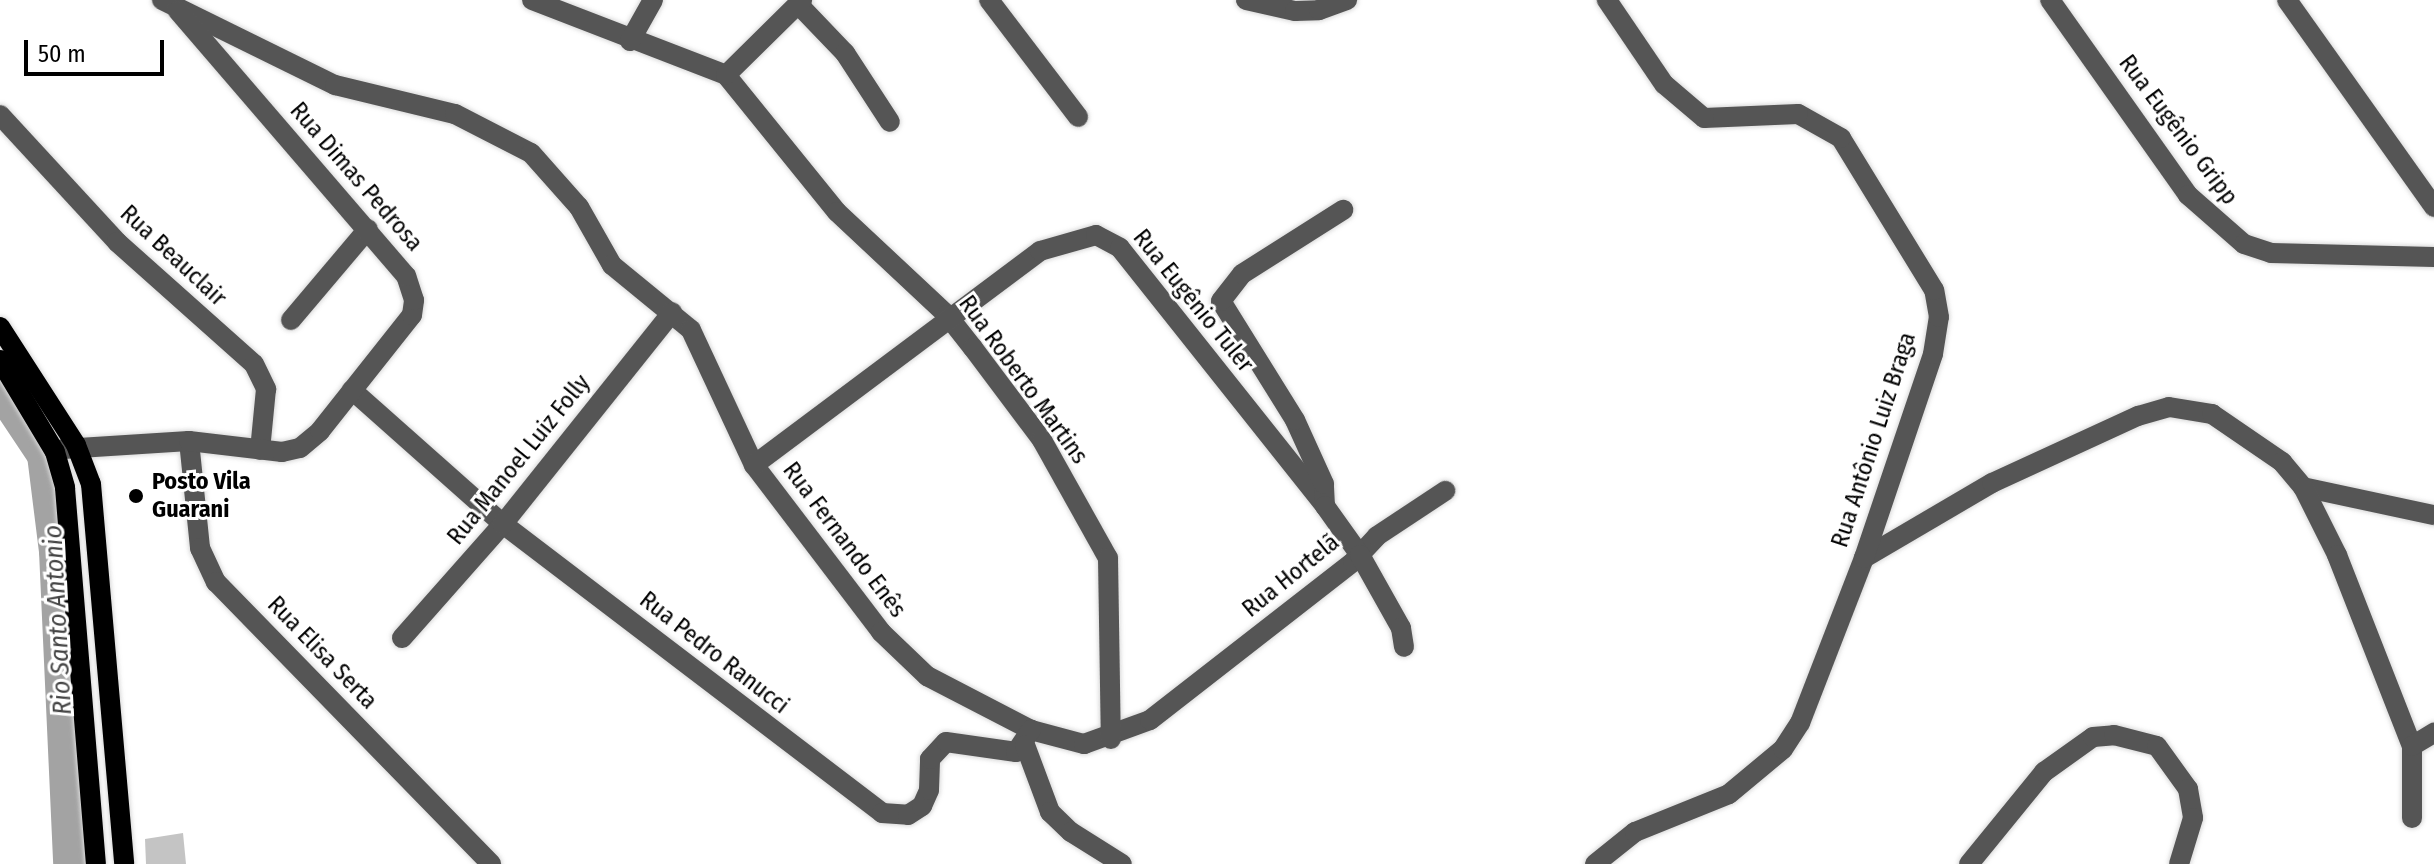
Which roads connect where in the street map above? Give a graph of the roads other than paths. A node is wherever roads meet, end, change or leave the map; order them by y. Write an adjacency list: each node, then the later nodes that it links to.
1 (532, 0): 11 (street)
2 (653, 0): 11 (street)
3 (989, 0): 14 (street)
4 (1246, 0): 5 (street)
5 (1347, 0)
6 (1607, 0): 37 (street, Rua Antônio Luiz Braga)
7 (2050, 0): 19 (street, Rua Eugênio Gripp)
8 (2287, 0): 16 (street)
9 (800, 2): 12 (street); 15 (street)
10 (168, 3): 18 (street, Rua Dimas Pedrosa); 20 (street, Rua Fernando Enês)
11 (630, 41): 12 (street)
12 (726, 75): 21 (street, Rua Roberto Martins)
13 (0, 115): 28 (street, Rua Beauclair)
14 (1078, 117)
15 (890, 122)
16 (2434, 207)
17 (1343, 210): 33 (street, Rua Eugênio Tuler)
18 (368, 229): 22 (street); 25 (street, Rua Dimas Pedrosa)
19 (2434, 257)
20 (672, 312): 30 (street, Rua Fernando Enês); 35 (street, Rua Manoel Luiz Folly)
21 (947, 315): 30 (street, Rua Eugênio Tuler); 33 (street, Rua Eugênio Tuler); 43 (street, Rua Roberto Martins)
22 (291, 320)
23 (0, 327): 27 (main road)
24 (0, 360): 29 (main road)
25 (352, 390): 28 (street, Rua Dimas Pedrosa); 35 (street, Rua Pedro Ranucci)
26 (189, 441): 27 (street); 28 (street); 48 (street, Rua Elisa Serta)
27 (76, 445): 29 (street); 47 (main road)
28 (260, 450)
29 (55, 452): 46 (main road)
30 (754, 465): 42 (street, Rua Fernando Enês)
31 (2303, 487): 34 (street); 37 (street); 44 (street)
32 (1445, 491): 36 (street, Rua Hortelã)
33 (1325, 506): 36 (street, Rua Eugênio Tuler)
34 (2434, 515)
35 (503, 524): 38 (street, Rua Manoel Luiz Folly); 42 (street, Rua Pedro Ranucci)
36 (1360, 555): 39 (street, Rua Eugênio Tuler); 40 (street, Rua Hortelã)
37 (1864, 558): 50 (street, Rua Antônio Luiz Braga)
38 (402, 638)
39 (1404, 647)
40 (1171, 706): 43 (street, Rua Fernando Enês)
41 (2434, 733): 44 (street)
42 (1028, 737): 43 (street, Rua Fernando Enês); 49 (street)
43 (1111, 739)
44 (2412, 746): 45 (street)
45 (2412, 818)
46 (96, 864)
47 (124, 864)
48 (491, 864)
49 (1122, 864)
50 (1595, 864)
51 (1969, 864): 52 (street)
52 (2179, 864)

